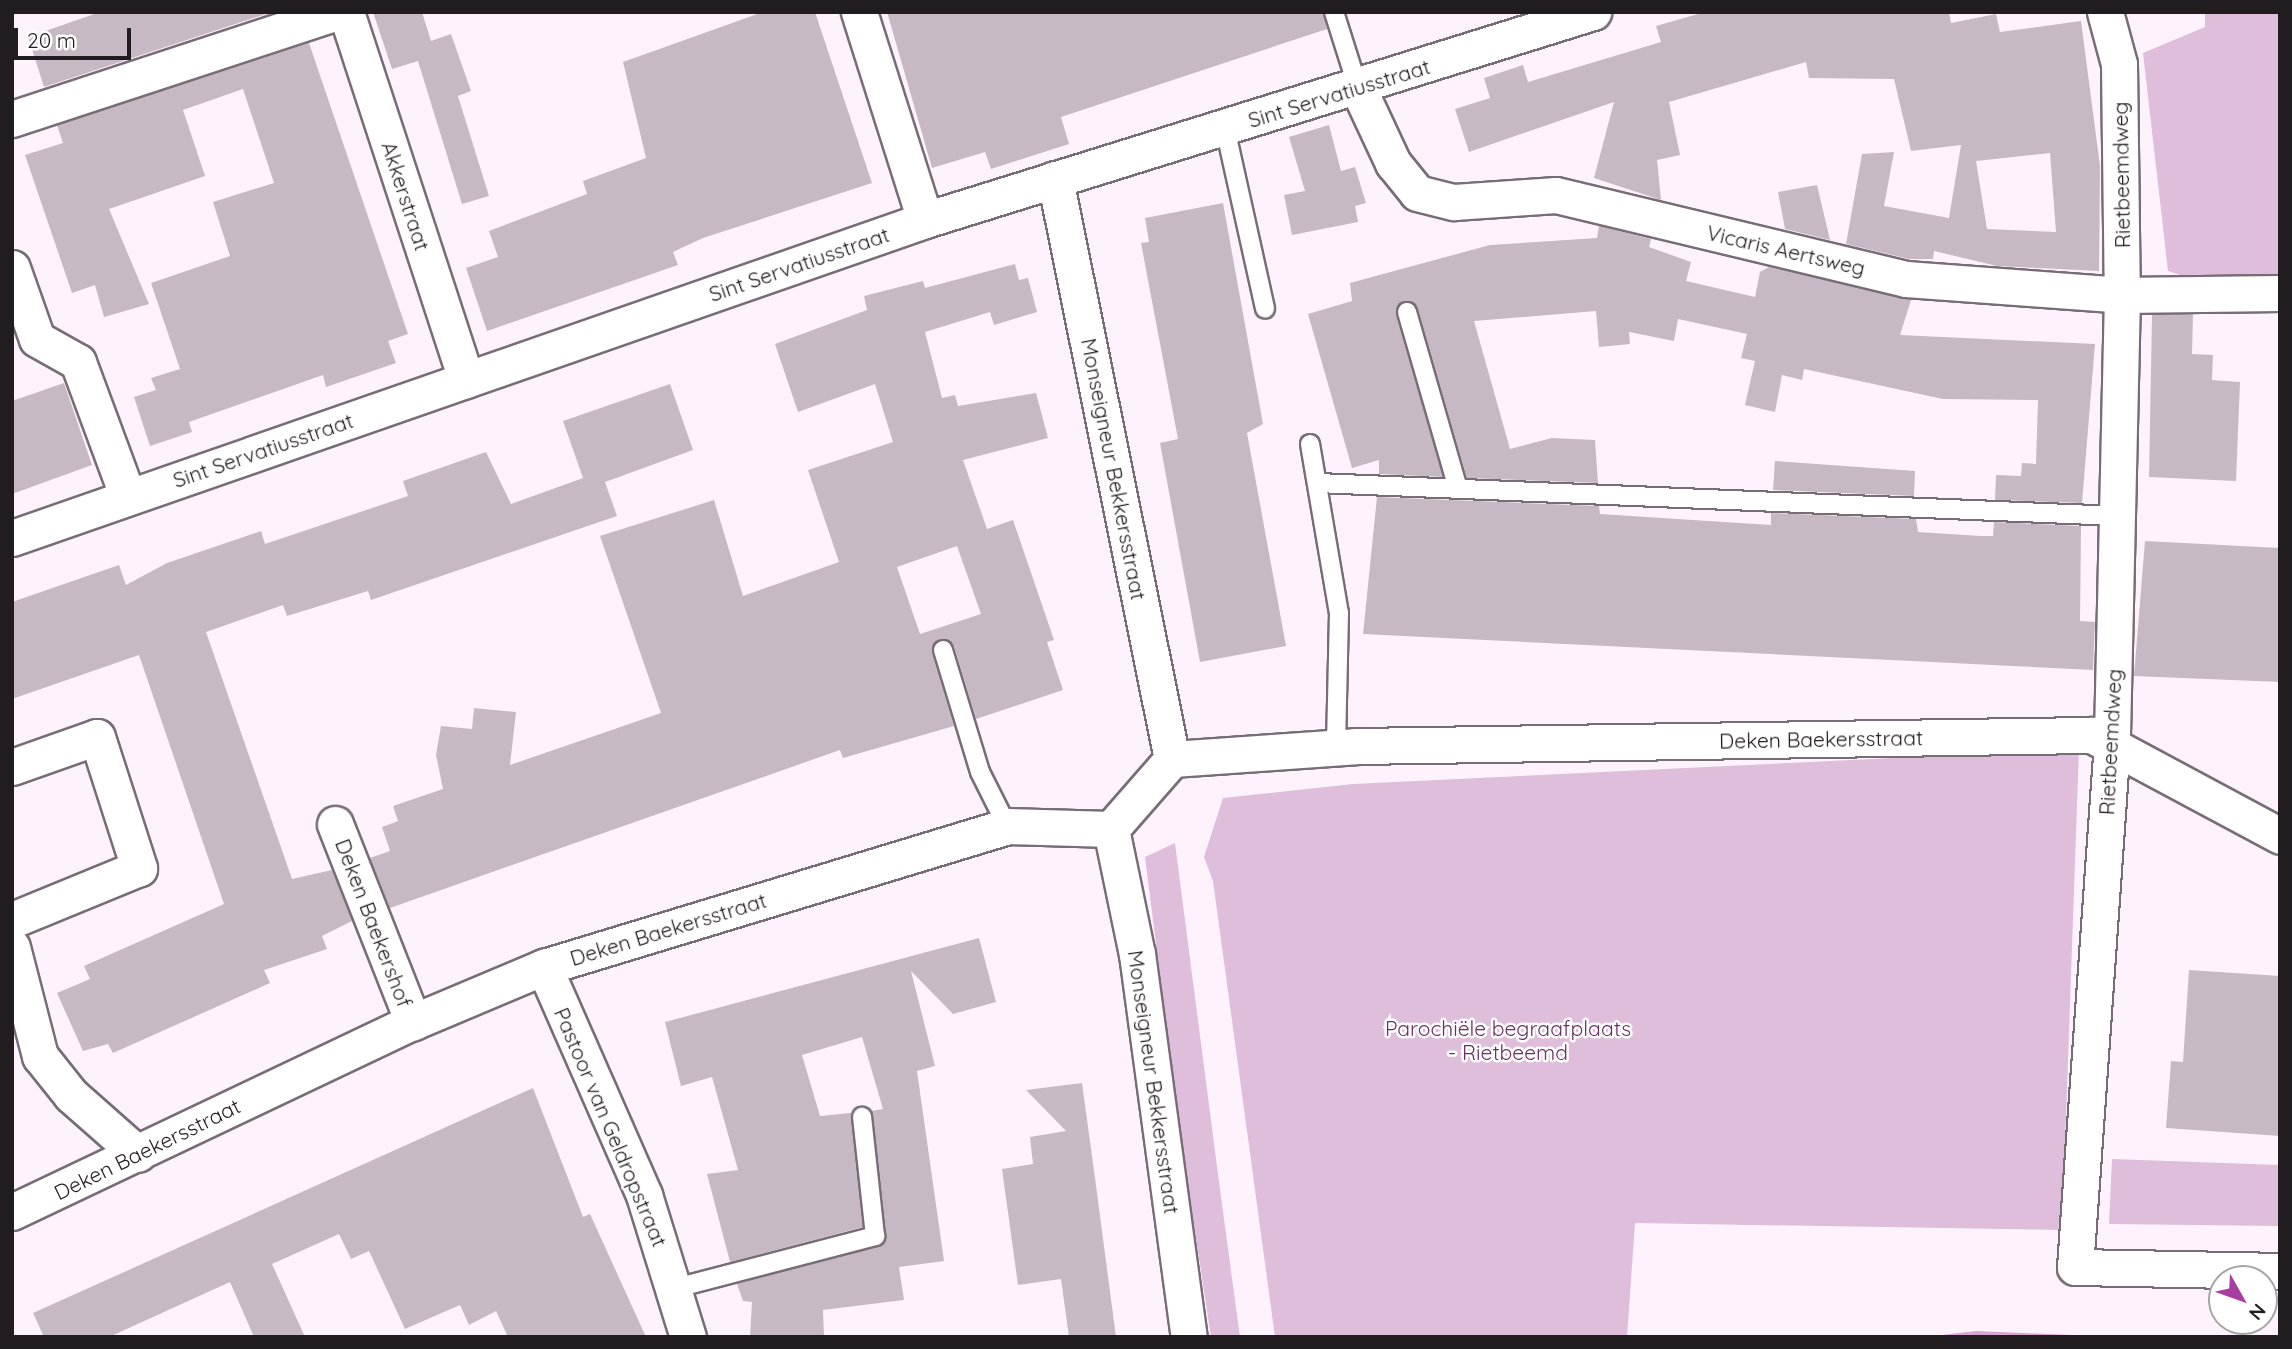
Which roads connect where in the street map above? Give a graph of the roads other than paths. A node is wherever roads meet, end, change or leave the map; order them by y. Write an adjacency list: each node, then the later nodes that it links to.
1 (337, 12): 8 (street)
2 (346, 12): 17 (street, Akkerstraat)
3 (859, 12): 11 (street)
4 (1334, 12): 7 (lane)
5 (1593, 12): 7 (street, Sint Servatiusstraat)
6 (2105, 12): 14 (street, Rietbeemdweg)
7 (1358, 88): 9 (street, Sint Servatiusstraat); 14 (street, Vicaris Aertsweg)
8 (12, 119)
9 (1225, 128): 10 (street, Sint Servatiusstraat); 15 (lane)
10 (1055, 179): 11 (street, Sint Servatiusstraat); 27 (street, Monseigneur Bekkersstraat)
11 (925, 220): 17 (street, Sint Servatiusstraat)
12 (12, 268): 21 (street)
13 (2280, 293): 14 (street, Vicaris Aertsweg)
14 (2122, 295): 22 (street, Rietbeemdweg)
15 (1265, 309)
16 (1406, 312): 20 (lane)
17 (466, 380): 21 (street, Sint Servatiusstraat)
18 (1310, 444): 19 (lane)
19 (1317, 483): 20 (lane); 26 (lane)
20 (1457, 485): 22 (lane)
21 (128, 497): 23 (street, Sint Servatiusstraat)
22 (2117, 516): 25 (street, Rietbeemdweg)
23 (12, 538)
24 (943, 650): 30 (lane)
25 (2112, 742): 26 (street, Deken Baekersstraat); 32 (street, Deken Baekersstraat); 40 (street, Rietbeemdweg)
26 (1336, 747): 27 (street, Deken Baekersstraat)
27 (1172, 759): 31 (street)
28 (12, 767): 33 (street)
29 (335, 824): 36 (street, Deken Baekershof)
30 (1007, 826): 31 (street, Deken Baekersstraat); 35 (street, Deken Baekersstraat)
31 (1111, 829): 43 (street, Monseigneur Bekkersstraat)
32 (2280, 836)
33 (12, 919)
34 (12, 947): 38 (street)
35 (544, 967): 36 (street, Deken Baekersstraat); 41 (street, Pastoor van Geldropstraat)
36 (413, 1022): 38 (street, Deken Baekersstraat)
37 (862, 1117): 41 (lane)
38 (138, 1154): 39 (street, Deken Baekersstraat)
39 (12, 1213)
40 (2280, 1271)
41 (676, 1288): 42 (street, Pastoor van Geldropstraat)
42 (688, 1337)
43 (1189, 1337)

